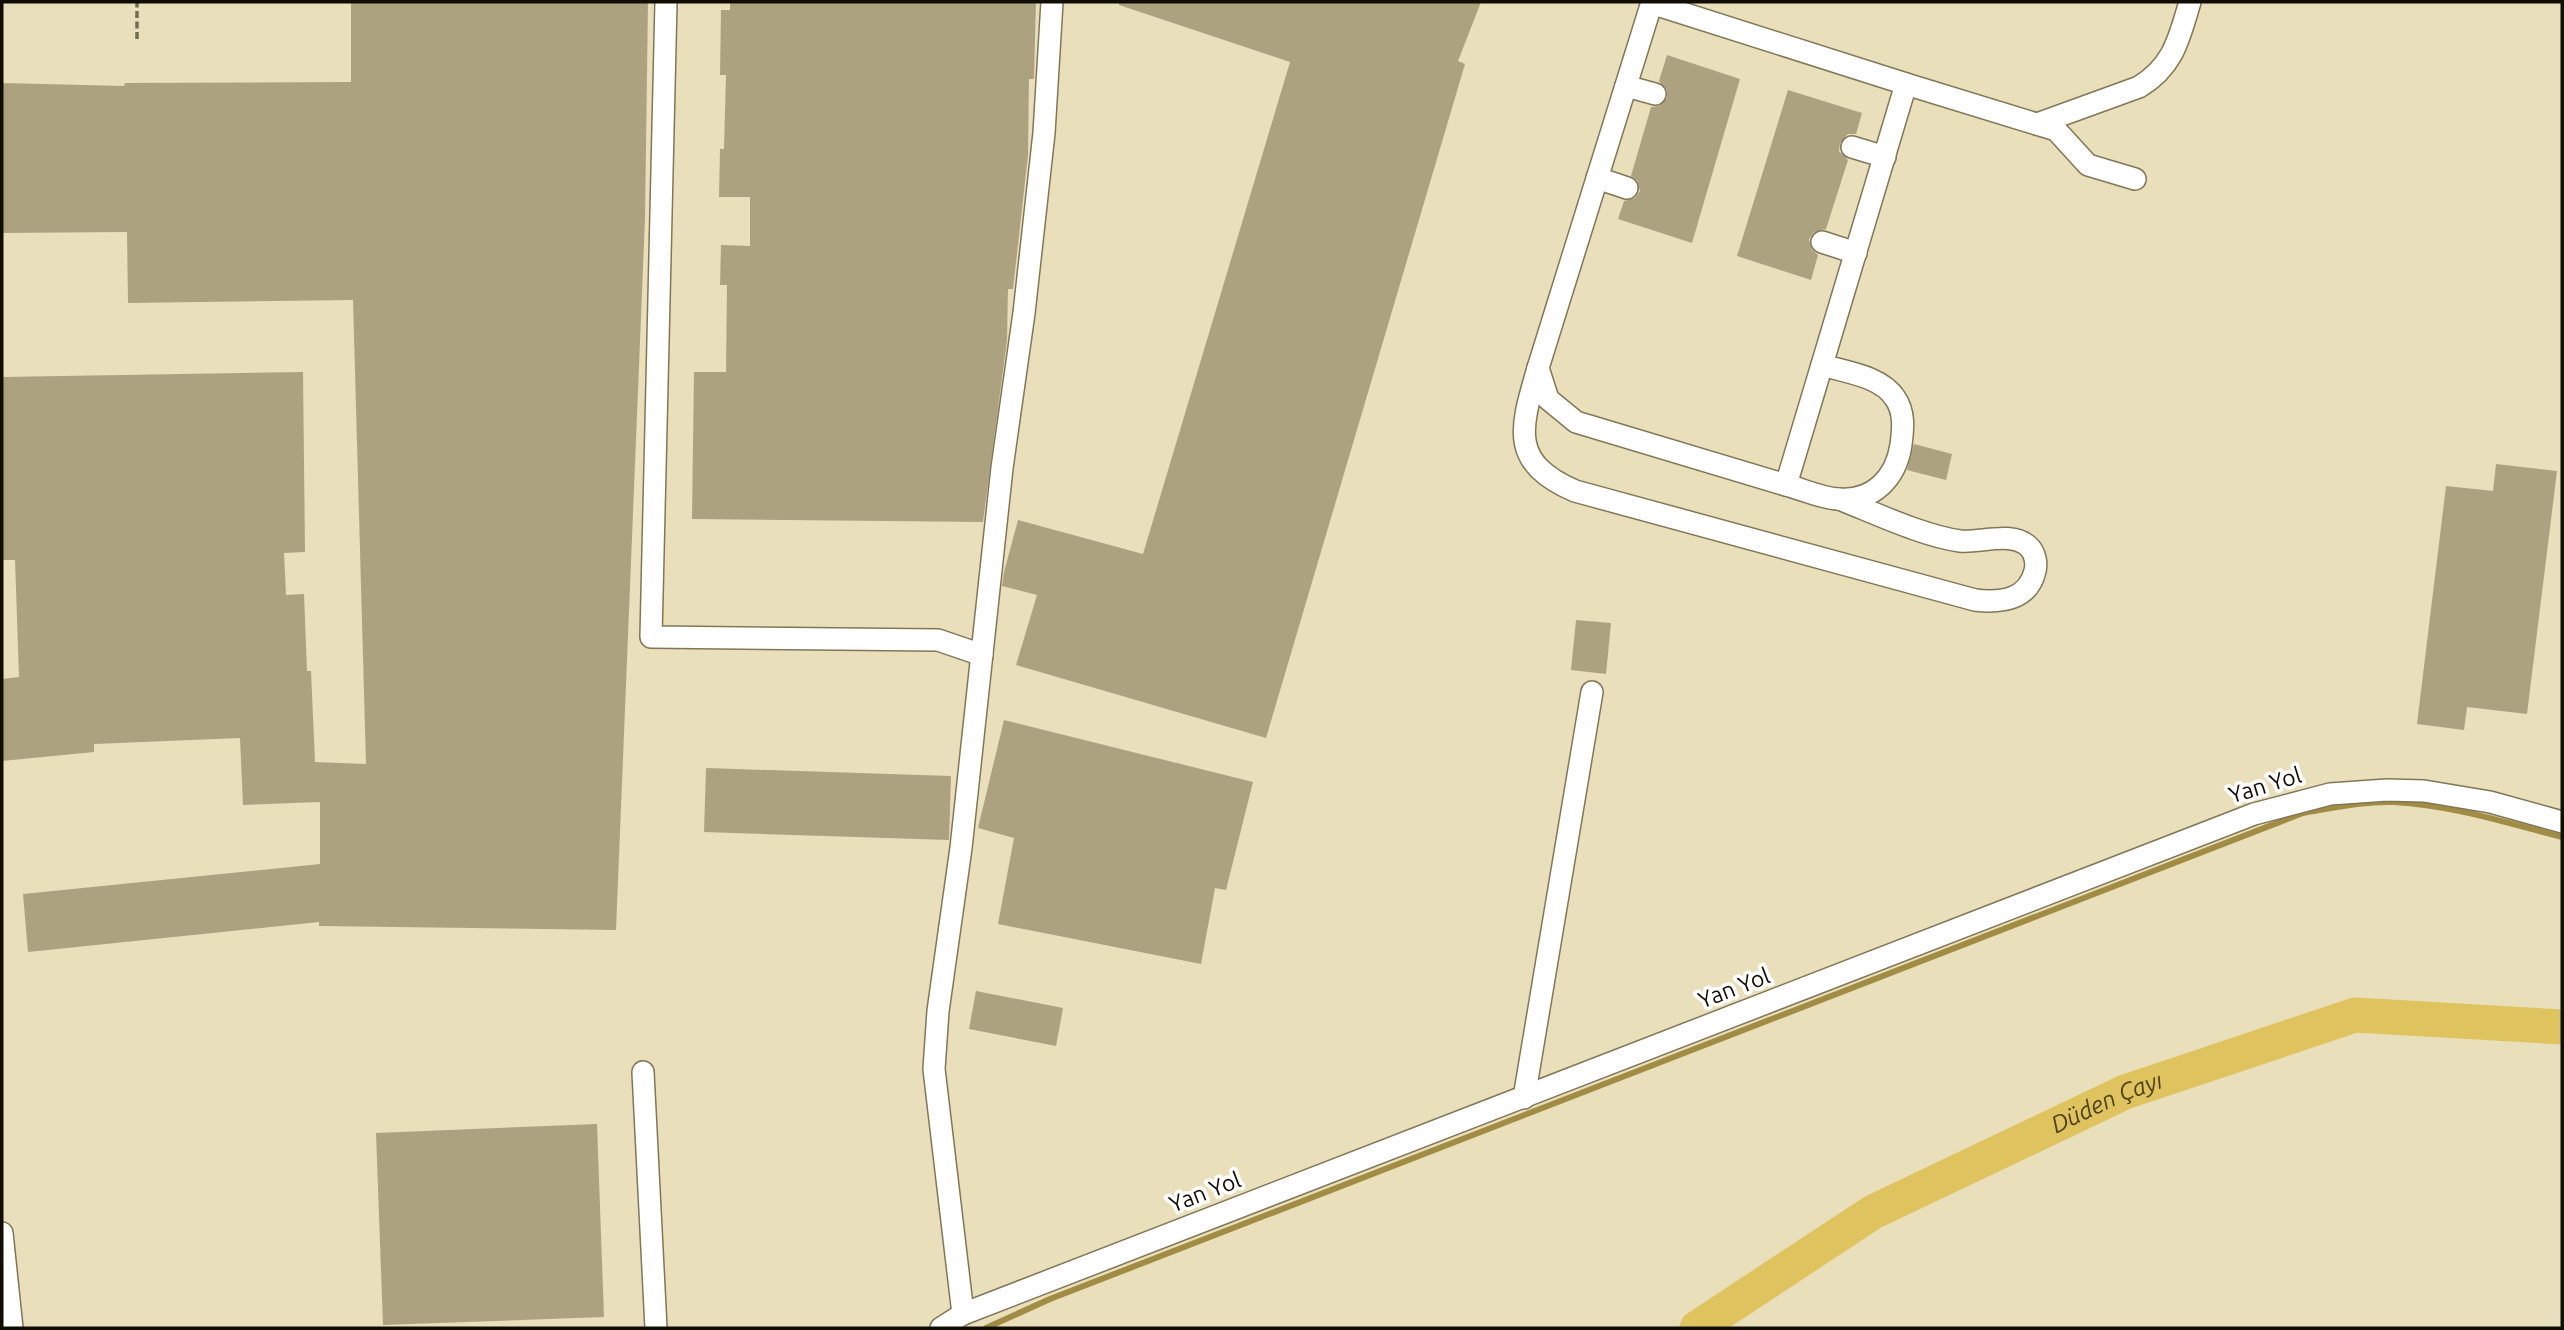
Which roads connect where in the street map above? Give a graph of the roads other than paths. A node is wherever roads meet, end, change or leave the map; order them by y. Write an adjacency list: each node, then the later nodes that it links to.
1 (666, 2): 20 (street)
2 (1052, 2): 20 (street)
3 (1651, 2): 5 (street); 6 (street)
4 (2190, 2): 8 (street)
5 (1906, 84): 8 (street); 10 (street)
6 (1626, 86): 7 (street); 11 (street)
7 (1655, 94)
8 (2037, 124): 12 (street)
9 (1852, 147): 10 (street)
10 (1885, 157): 15 (street)
11 (1597, 178): 13 (street); 17 (street)
12 (2135, 179)
13 (1627, 188)
14 (1822, 242): 15 (street)
15 (1856, 253): 16 (street)
16 (1822, 365): 18 (street); 19 (street)
17 (1538, 368): 18 (street); 19 (street)
18 (1786, 485): 19 (street)
19 (1839, 499)
20 (982, 655): 26 (street)
21 (1592, 692): 24 (street)
22 (2562, 822): 24 (street, Yan Yol)
23 (643, 1072): 28 (street)
24 (1524, 1098): 26 (street, Yan Yol)
25 (2, 1233): 27 (street)
26 (963, 1314): 29 (street, Yan Yol)
27 (12, 1328)
28 (656, 1328)
29 (942, 1328)

